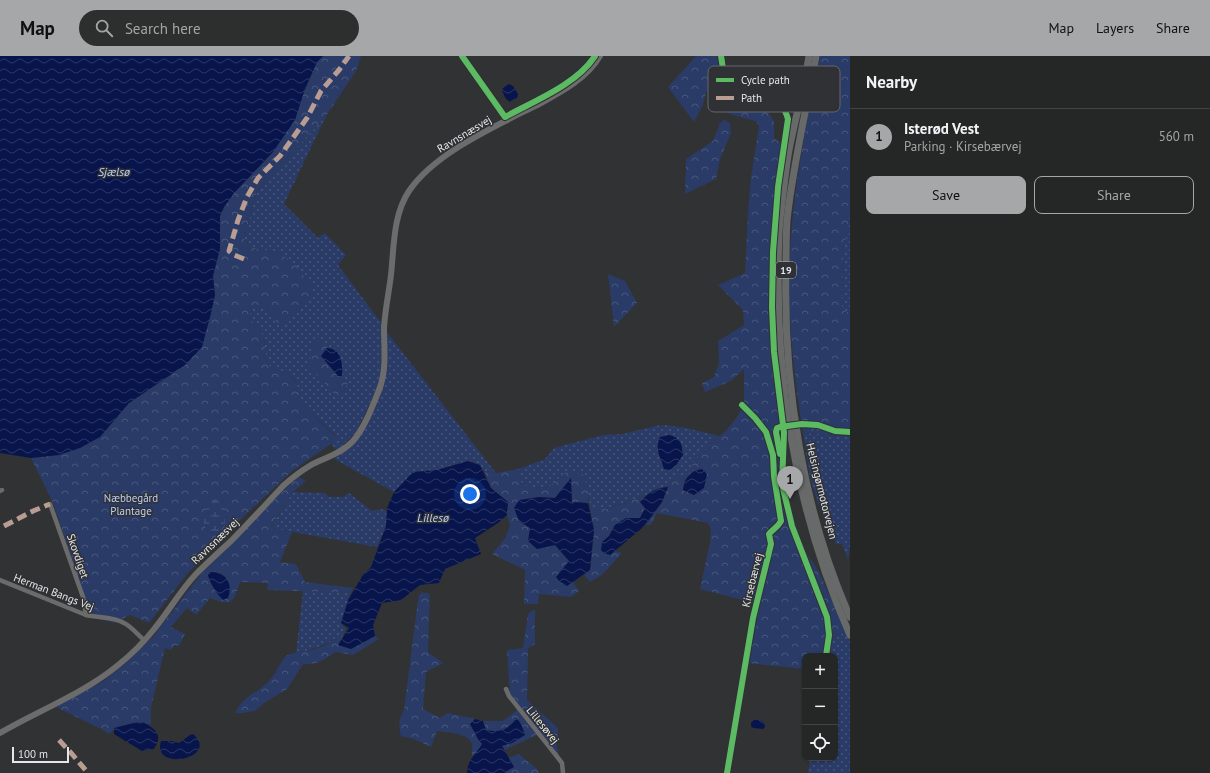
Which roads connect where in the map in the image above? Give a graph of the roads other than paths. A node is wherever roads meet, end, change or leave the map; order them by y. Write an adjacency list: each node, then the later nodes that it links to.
1 (462, 56): 9 (street)
2 (600, 56): 9 (main road, Ravnsnæsvej)
3 (809, 56): 5 (highway, Helsingørmotorvejen / 19)
4 (816, 56): 6 (highway, Helsingørmotorvejen / 19)
5 (807, 66)
6 (814, 66)
7 (797, 112): 15 (highway, Helsingørmotorvejen / 19)
8 (805, 112): 14 (highway, Helsingørmotorvejen / 19)
9 (507, 121): 16 (main road, Ravnsnæsvej)
10 (742, 405): 20 (street, Kirsebærvej)
11 (50, 504): 13 (street, Skovdiget)
12 (0, 580): 13 (street, Herman Bangs Vej)
13 (86, 615): 16 (street, Herman Bangs Vej)
14 (850, 618)
15 (850, 635)
16 (144, 640): 18 (main road, Ravnsnæsvej)
17 (506, 689): 19 (street, Lillesøvej)
18 (0, 731)
19 (563, 773)
20 (727, 773)

